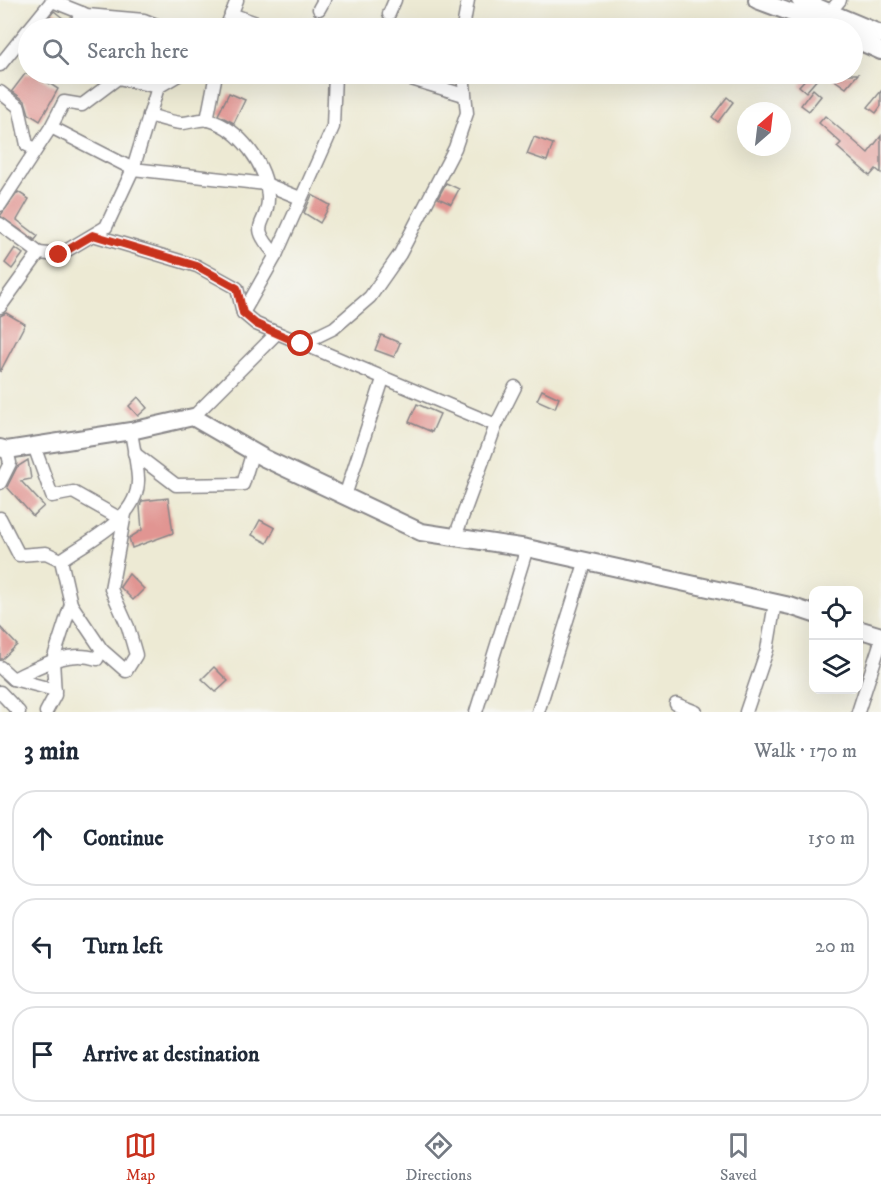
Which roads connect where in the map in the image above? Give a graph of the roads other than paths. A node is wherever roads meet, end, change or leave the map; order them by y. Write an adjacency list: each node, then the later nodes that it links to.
1 (237, 0): 9 (street)
2 (395, 0): 8 (street)
3 (468, 0): 15 (street)
4 (756, 0): 7 (street)
5 (800, 0): 7 (street)
6 (82, 13): 10 (street); 11 (street); 12 (street)
7 (834, 13)
8 (389, 14)
9 (231, 15): 13 (street); 14 (street)
10 (38, 18)
11 (79, 18)
12 (104, 18)
13 (230, 18)
14 (240, 18)
15 (465, 18)
16 (863, 23): 17 (street)
17 (879, 29)
18 (18, 42): 21 (street)
19 (863, 43): 20 (street)
20 (881, 51)
21 (0, 64)
22 (105, 84): 34 (street)
23 (147, 84): 29 (street)
24 (163, 84): 29 (street)
25 (214, 84): 33 (street)
26 (334, 84): 38 (street)
27 (428, 84): 31 (street)
28 (463, 84): 31 (street)
29 (158, 87): 32 (street)
30 (0, 92): 35 (street)
31 (464, 95): 47 (street)
32 (149, 115): 33 (street); 36 (street)
33 (207, 120): 37 (street)
34 (51, 127): 35 (street); 36 (street)
35 (36, 149): 39 (street)
36 (133, 169): 37 (street); 41 (street)
37 (266, 184): 38 (street); 43 (street)
38 (300, 198): 43 (street)
39 (0, 205)
40 (0, 224): 42 (street)
41 (93, 235): 42 (street); 45 (street)
42 (39, 253): 44 (street)
43 (276, 255): 45 (street)
44 (0, 307)
45 (243, 313): 46 (street)
46 (276, 334): 47 (street); 50 (street)
47 (301, 344): 48 (street)
48 (383, 379): 51 (street); 58 (street)
49 (515, 387): 51 (street)
50 (193, 417): 52 (street); 55 (street)
51 (496, 425): 61 (street)
52 (131, 431): 53 (street); 56 (street)
53 (34, 446): 54 (street); 59 (street)
54 (4, 449): 57 (street)
55 (253, 452): 56 (street); 58 (street)
56 (134, 453): 59 (street)
57 (0, 483)
58 (345, 496): 61 (street)
59 (122, 516): 63 (street); 71 (street)
60 (0, 518): 63 (street)
61 (454, 537): 62 (street)
62 (527, 548): 64 (street); 80 (street)
63 (61, 560): 66 (street)
64 (586, 560): 65 (street); 81 (street)
65 (776, 603): 67 (street); 83 (street)
66 (71, 604): 71 (street); 72 (street)
67 (809, 613)
68 (863, 630): 69 (street)
69 (881, 636)
70 (881, 641): 84 (street)
71 (102, 650): 72 (street)
72 (53, 660): 74 (street); 75 (street)
73 (0, 667): 74 (street)
74 (13, 679): 75 (street)
75 (55, 690): 79 (street)
76 (0, 692): 78 (street)
77 (676, 704): 82 (street)
78 (19, 712)
79 (46, 712)
80 (476, 712)
81 (538, 712)
82 (696, 712)
83 (746, 712)
84 (858, 712)

